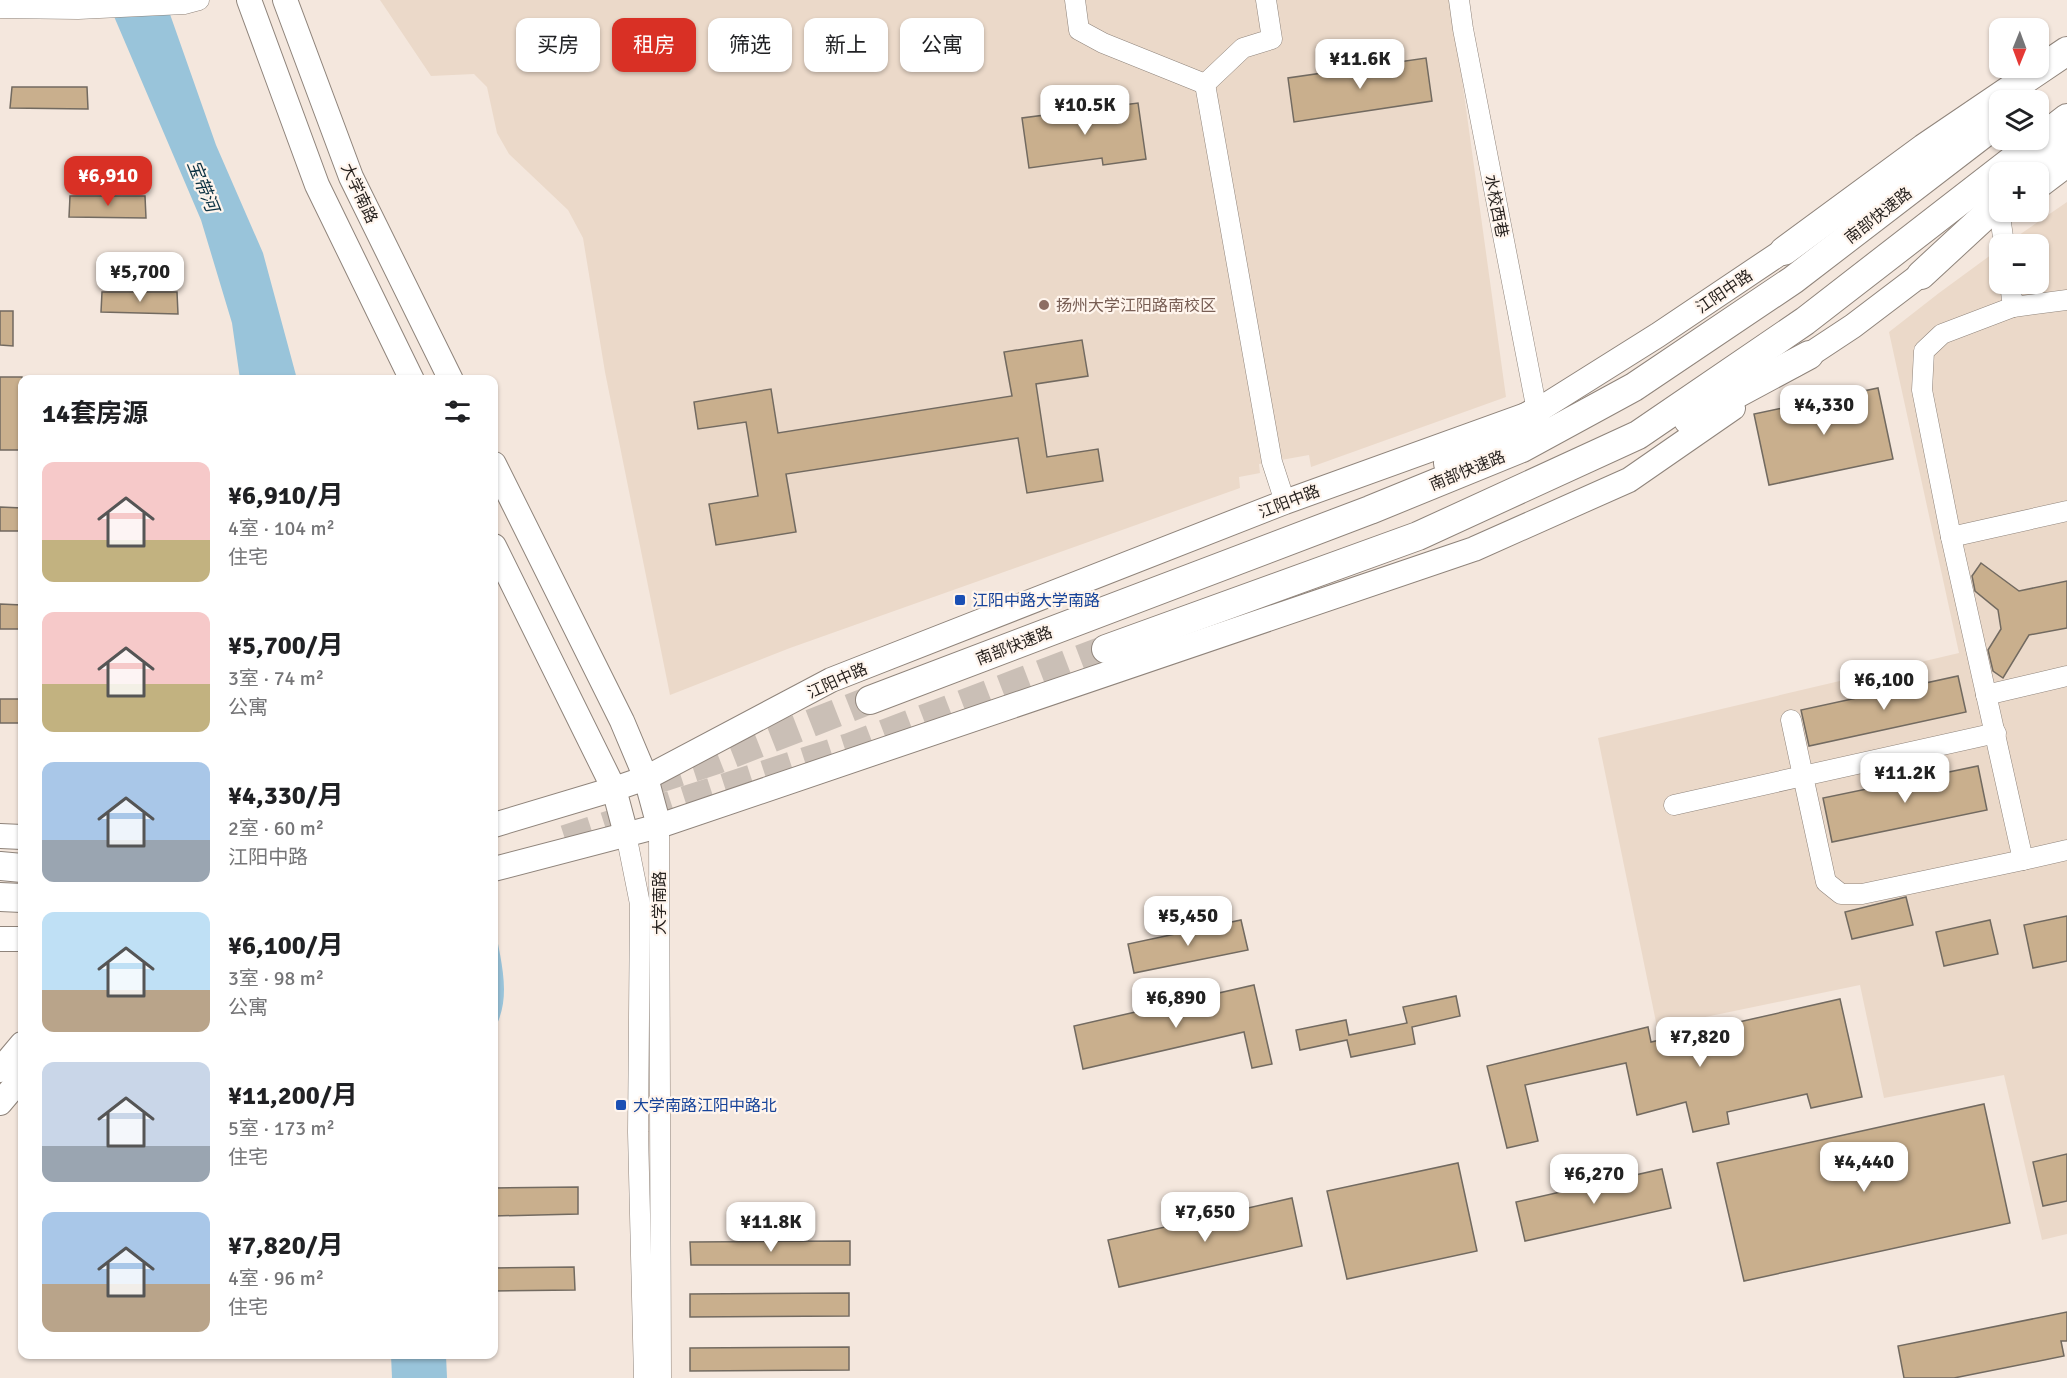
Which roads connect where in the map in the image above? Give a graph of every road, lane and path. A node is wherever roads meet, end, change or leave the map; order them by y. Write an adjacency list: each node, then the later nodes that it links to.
1 (249, 0): 28 (main road)
2 (285, 0): 29 (main road, 大学南路)
3 (1075, 0): 13 (street)
4 (1266, 0): 13 (street)
5 (1459, 0): 30 (street, 水校西巷)
6 (191, 2): 7 (street)
7 (0, 8)
8 (2067, 35): 9 (main road)
9 (2049, 48)
10 (2067, 51): 22 (highway)
11 (2067, 68): 14 (highway)
12 (2011, 78): 22 (main road, 江阳中路)
13 (1205, 84): 32 (street)
14 (2038, 90)
15 (2067, 118): 34 (highway)
16 (1989, 129): 37 (highway, 南部快速路)
17 (2067, 145): 18 (highway)
18 (2046, 162)
19 (2067, 165): 20 (main road)
20 (2049, 179)
21 (1989, 220): 23 (highway)
22 (1784, 251): 30 (main road, 江阳中路)
23 (1921, 275): 27 (main road)
24 (2011, 294): 26 (street)
25 (2067, 300): 26 (street)
26 (2013, 307): 35 (street)
27 (1809, 355): 34 (highway); 49 (main road)
28 (410, 375)
29 (449, 375)
30 (1537, 411): 32 (main road, 江阳中路); 37 (highway)
31 (498, 472): 45 (main road, 大学南路)
32 (1285, 502): 45 (main road, 江阳中路)
33 (2067, 511): 35 (street)
34 (1418, 537): 38 (highway)
35 (1951, 537): 40 (street)
36 (498, 554): 46 (main road, 大学南路)
37 (1127, 602): 41 (highway, 南部快速路)
38 (1106, 649)
39 (2067, 676): 40 (street)
40 (1986, 695): 43 (street)
41 (870, 700)
42 (1791, 720): 44 (street)
43 (1996, 733): 44 (street); 54 (street)
44 (1803, 776): 47 (street); 54 (street)
45 (646, 778): 46 (main road, 江阳中路); 49 (main road, 大学南路)
46 (614, 789): 48 (main road, 江阳中路); 50 (main road, 大学南路)
47 (1674, 805)
48 (498, 824)
49 (659, 826): 50 (main road); 67 (street, 大学南路)
50 (626, 834): 57 (main road); 66 (street, 大学南路)
51 (0, 836): 52 (main road)
52 (18, 837)
53 (2067, 850): 54 (street)
54 (2023, 860)
55 (0, 866): 56 (highway)
56 (18, 868)
57 (498, 868)
58 (0, 897): 59 (highway)
59 (18, 898)
60 (0, 939): 61 (main road)
61 (18, 939)
62 (18, 1049): 63 (main road)
63 (0, 1070)
64 (18, 1082): 65 (main road)
65 (0, 1102)
66 (644, 1378)
67 (661, 1378)

